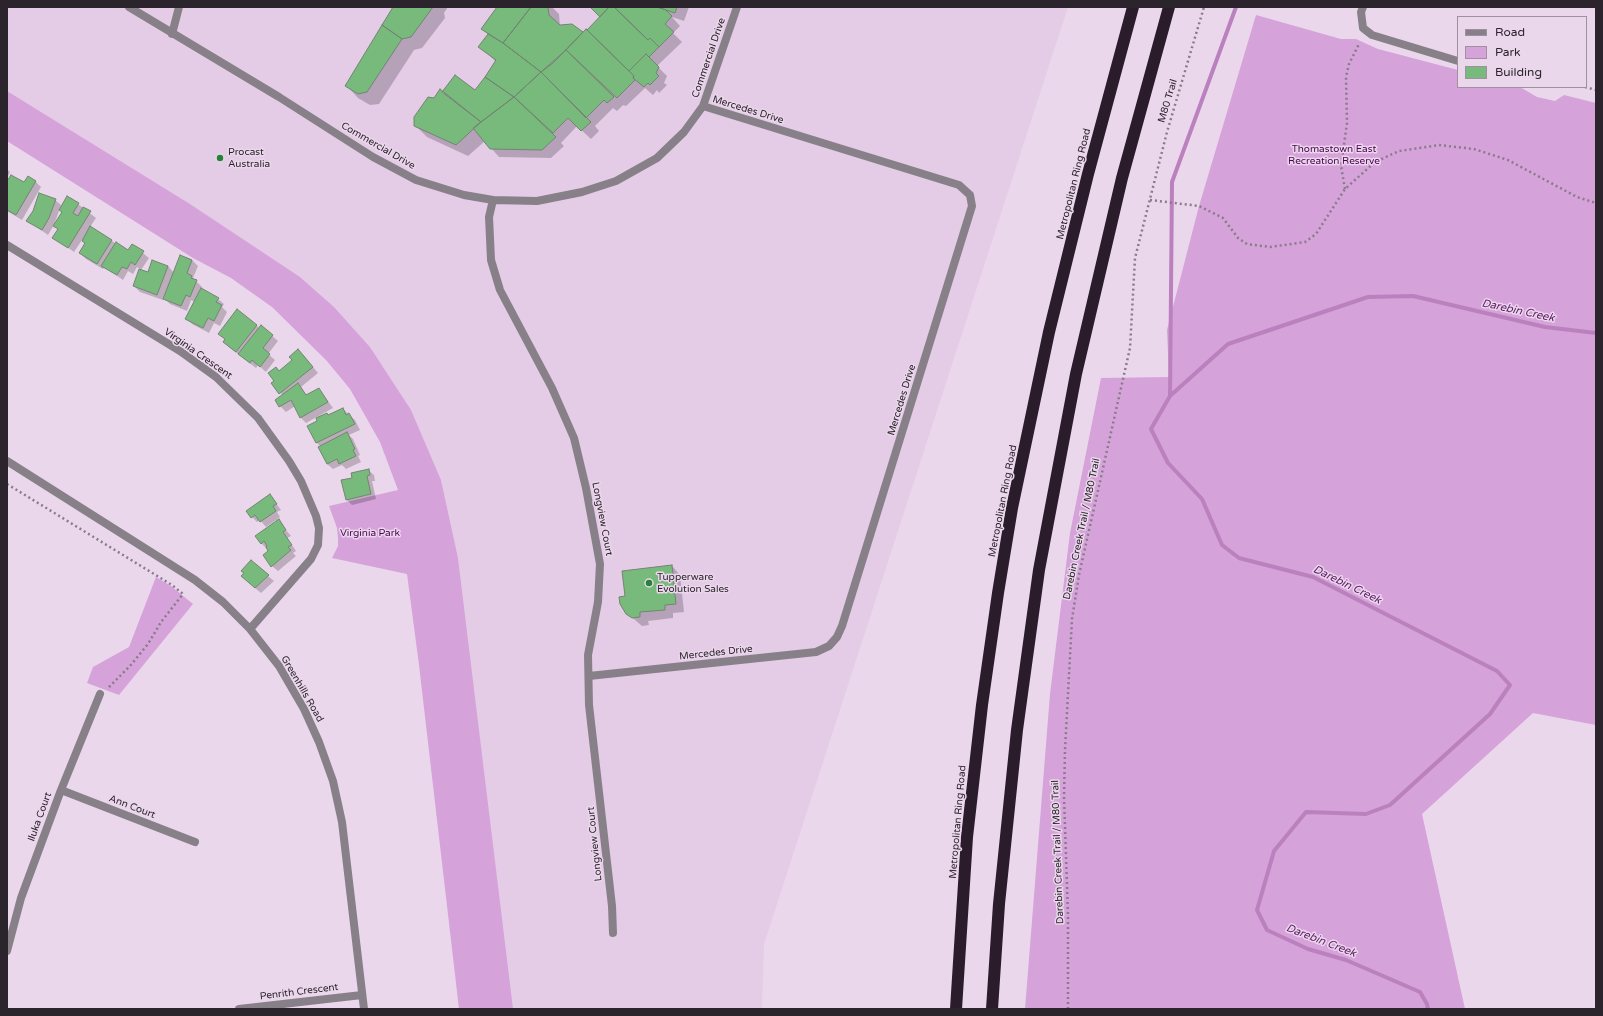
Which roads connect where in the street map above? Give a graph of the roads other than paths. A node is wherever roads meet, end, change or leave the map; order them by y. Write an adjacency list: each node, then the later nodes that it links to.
1 (129, 7): 7 (street, Commercial Drive)
2 (179, 7): 7 (street)
3 (737, 7): 9 (street, Commercial Drive)
4 (1133, 7): 23 (highway, Metropolitan Ring Road)
5 (1169, 7): 24 (highway)
6 (1363, 7): 8 (street)
7 (172, 34): 10 (street, Commercial Drive)
8 (1457, 61)
9 (703, 106): 10 (street, Commercial Drive); 14 (street, Mercedes Drive)
10 (493, 200): 14 (street, Longview Court)
11 (7, 246): 13 (street, Virginia Crescent)
12 (7, 461): 13 (street, Greenhills Road)
13 (250, 629): 20 (street, Greenhills Road)
14 (589, 676): 18 (street, Longview Court)
15 (100, 694): 16 (street, Iluka Court)
16 (61, 790): 17 (street, Ann Court); 19 (street, Iluka Court)
17 (195, 842)
18 (613, 933)
19 (7, 951)
20 (362, 995): 21 (street, Penrith Crescent); 22 (street, Greenhills Road)
21 (239, 1009)
22 (364, 1009)
23 (956, 1009)
24 (992, 1009)

